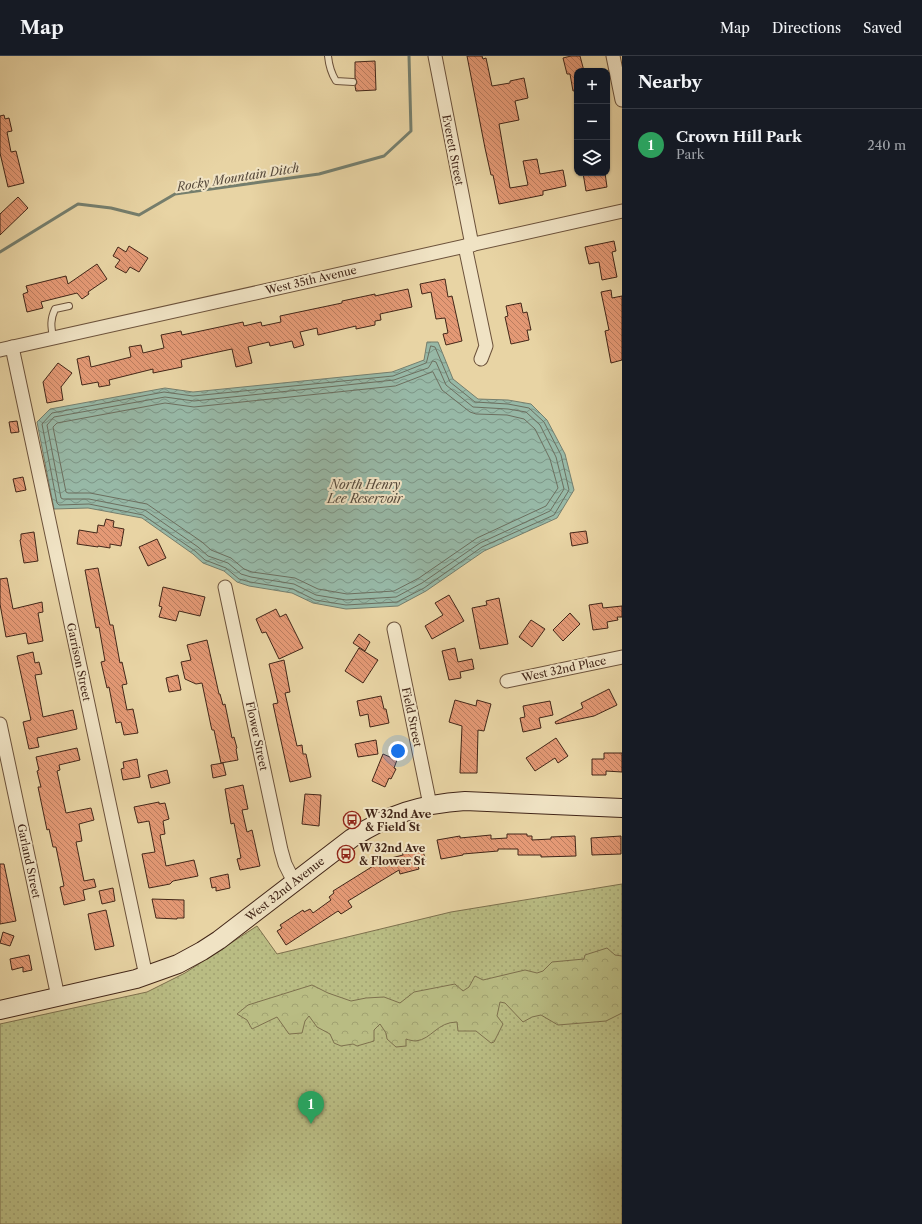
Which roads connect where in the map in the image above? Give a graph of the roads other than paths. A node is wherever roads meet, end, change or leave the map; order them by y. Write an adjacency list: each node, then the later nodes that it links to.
1 (328, 56): 4 (lane)
2 (435, 56): 7 (street, Everett Street)
3 (613, 56): 5 (street)
4 (353, 82)
5 (622, 100)
6 (622, 211): 7 (street, West 35th Avenue)
7 (469, 245): 9 (street, West 35th Avenue); 11 (street, Everett Street)
8 (69, 306): 9 (lane)
9 (53, 338): 10 (street, West 35th Avenue)
10 (6, 348): 20 (street, Garrison Street)
11 (481, 359)
12 (225, 587): 19 (street, Flower Street)
13 (394, 629): 17 (street, Field Street)
14 (622, 657): 15 (street, West 32nd Place)
15 (507, 680)
16 (0, 724): 21 (street, Garland Street)
17 (430, 805): 18 (street, West 32nd Avenue); 19 (street, West 32nd Avenue)
18 (622, 808)
19 (294, 882): 20 (street, West 32nd Avenue)
20 (146, 976): 21 (street, West 32nd Avenue)
21 (58, 998): 22 (street, West 32nd Avenue)
22 (0, 1010)

